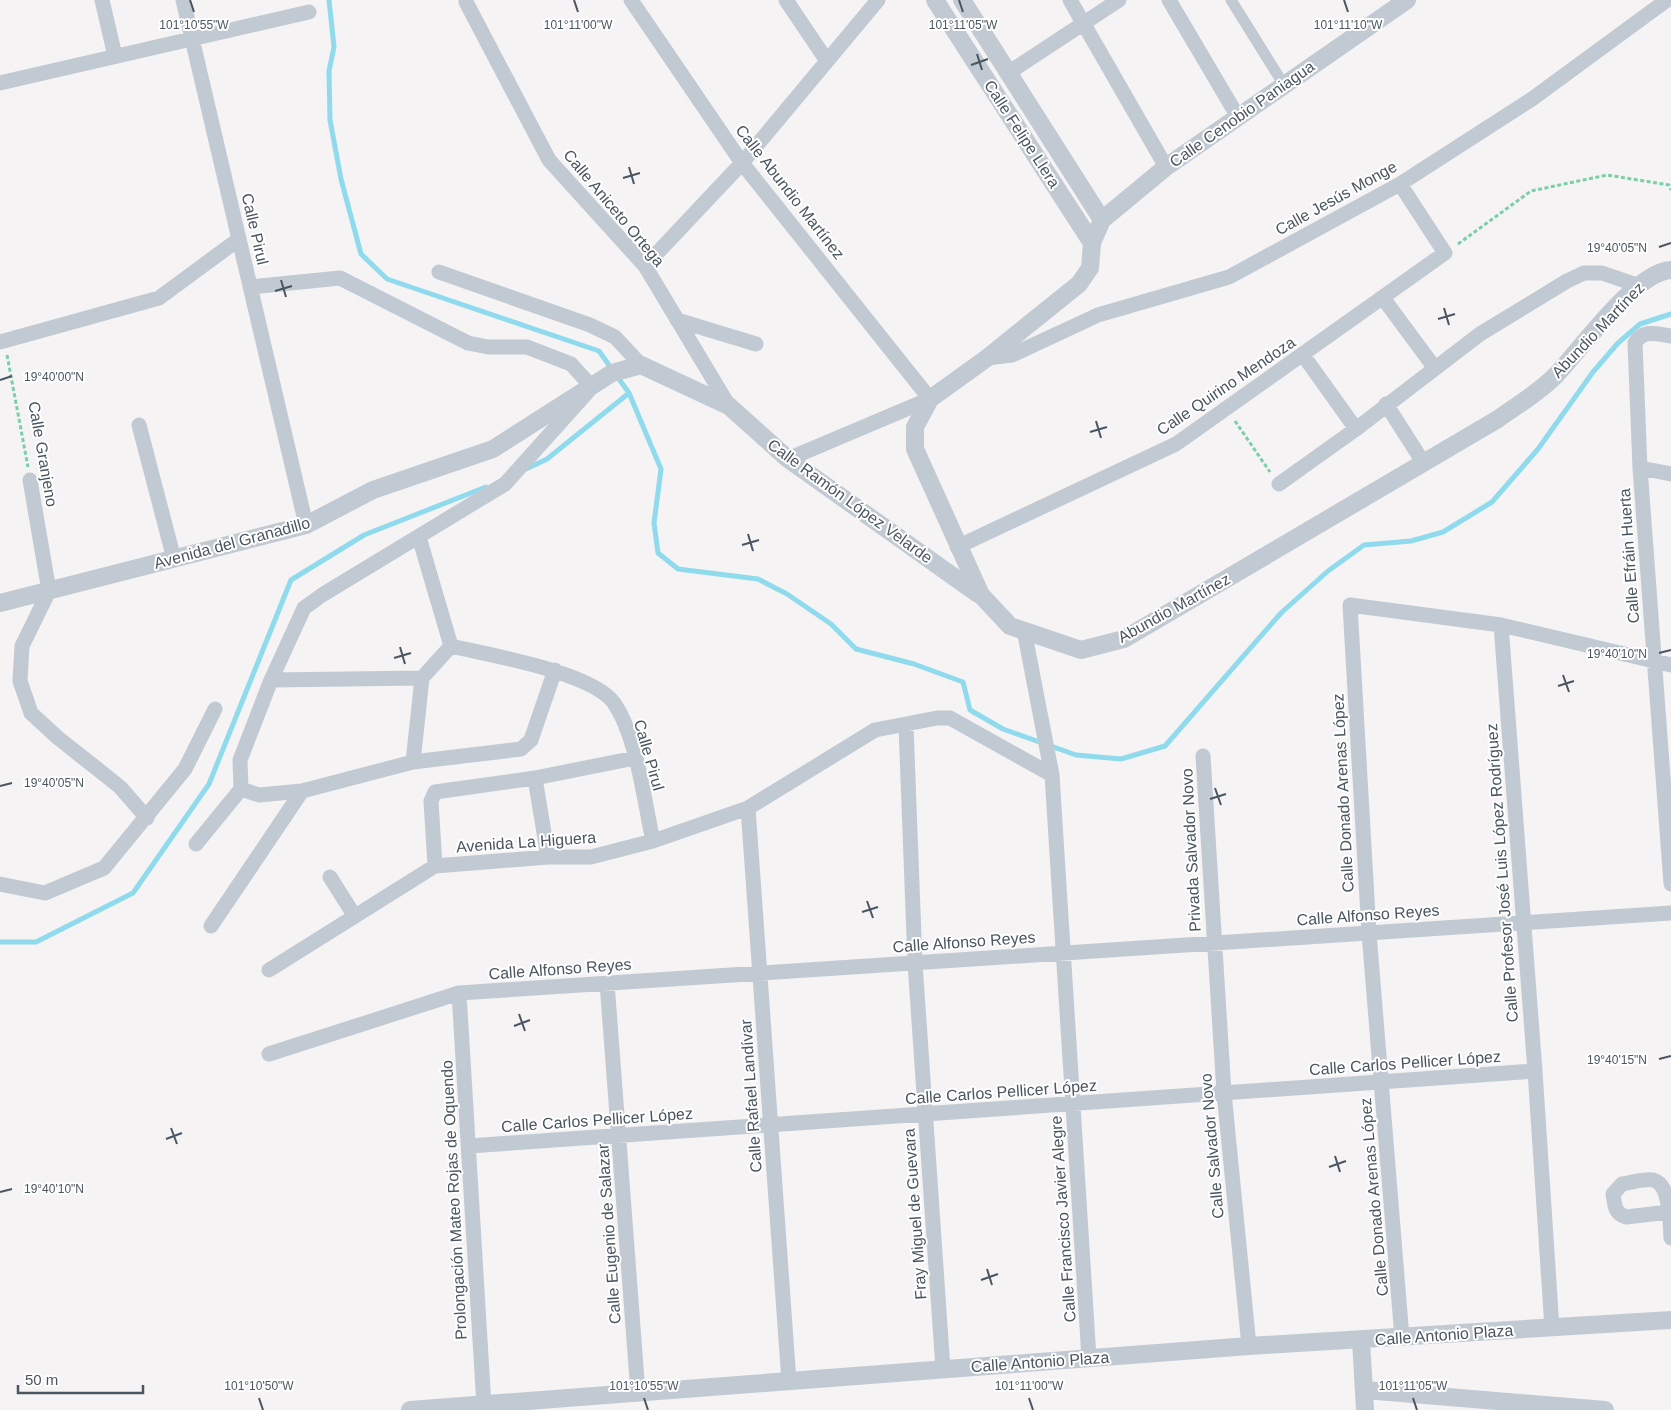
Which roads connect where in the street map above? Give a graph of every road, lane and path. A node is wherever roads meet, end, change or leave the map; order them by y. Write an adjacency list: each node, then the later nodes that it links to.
1 (102, 0): 18 (street)
2 (182, 0): 17 (street, Calle Pirul)
3 (631, 0): 24 (street, Calle Abundio Martínez)
4 (786, 0): 19 (street)
5 (878, 0): 19 (street)
6 (935, 0): 30 (street, Calle Felipe Llera)
7 (962, 0): 20 (street, Calle Felipe Llera)
8 (1070, 0): 16 (street)
9 (1120, 0): 16 (street)
10 (1169, 0): 23 (street)
11 (1231, 0): 22 (street)
12 (1407, 0): 22 (street, Calle Cenobio Paniagua)
13 (1667, 0): 26 (street, Calle Jesús Monge)
14 (466, 2): 32 (street, Calle Aniceto Ortega)
15 (309, 12): 17 (street)
16 (1084, 22): 20 (street); 25 (street)
17 (192, 38): 18 (street); 29 (street, Calle Pirul)
18 (115, 56): 21 (street)
19 (827, 61): 24 (street)
20 (1008, 73): 28 (street, Calle Felipe Llera)
21 (0, 83)
22 (1284, 85): 23 (street, Calle Cenobio Paniagua)
23 (1238, 117): 25 (street, Calle Cenobio Paniagua)
24 (742, 163): 32 (street); 47 (street, Calle Abundio Martínez)
25 (1166, 168): 28 (street, Calle Cenobio Paniagua)
26 (1400, 184): 31 (street); 43 (street, Calle Jesús Monge)
27 (1671, 190): 31 (path)
28 (1102, 220): 30 (street, Calle Cenobio Paniagua)
29 (239, 239): 36 (street, Calle Pirul); 40 (street)
30 (1092, 243): 43 (street, Abundio Martínez)
31 (1445, 253): 37 (street, Calle Quirino Mendoza)
32 (644, 266): 38 (street, Calle Aniceto Ortega)
33 (1671, 270): 35 (street, Abundio Martínez)
34 (439, 272): 44 (street)
35 (1637, 285): 45 (street); 54 (street, Abundio Martínez)
36 (250, 287): 46 (street); 59 (street, Calle Pirul)
37 (1382, 298): 42 (street, Calle Quirino Mendoza); 45 (street)
38 (677, 320): 41 (street); 49 (street, Calle Aniceto Ortega)
39 (1671, 336): 55 (street, Calle Efráin Huerta)
40 (2, 341): 57 (path, Calle Granjeno)
41 (756, 344)
42 (1303, 355): 50 (street, Calle Quirino Mendoza); 52 (street)
43 (987, 358): 47 (street, Abundio Martínez)
44 (636, 365): 46 (street, Avenida del Granadillo); 49 (street, Calle Ramón López Velarde)
45 (1434, 367): 48 (street)
46 (592, 387): 59 (street, Avenida del Granadillo); 60 (street)
47 (930, 399): 53 (street); 61 (street, Abundio Martínez)
48 (1386, 404): 52 (street); 54 (street)
49 (729, 406): 53 (street, Calle Ramón López Velarde)
50 (1227, 410): 58 (path); 61 (street, Calle Quirino Mendoza)
51 (139, 425): 62 (street)
52 (1356, 429): 58 (street)
53 (788, 459): 64 (street, Calle Ramón López Velarde)
54 (1423, 462): 67 (street, Abundio Martínez)
55 (1640, 468): 56 (street); 69 (street, Calle Efráin Huerta)
56 (1671, 474)
57 (30, 480): 63 (street, Calle Granjeno)
58 (1279, 484)
59 (306, 525): 62 (street, Avenida del Granadillo)
60 (419, 537): 68 (street); 73 (street)
61 (957, 547): 64 (street, Abundio Martínez)
62 (174, 559): 63 (street, Avenida del Granadillo)
63 (49, 591): 65 (street, Avenida del Granadillo); 84 (street)
64 (981, 595): 67 (street, Abundio Martínez)
65 (0, 603)
66 (1500, 625): 69 (street); 94 (street, Calle Profesor José Luis López Rodríguez); 96 (street, Calle Donado Arenas López)
67 (1024, 630): 79 (street, Calle Francisco Javier Alegre)
68 (451, 646): 71 (street, Calle Pirul); 72 (street)
69 (1654, 660): 70 (street); 91 (street, Calle Efráin Huerta)
70 (1671, 665)
71 (555, 670): 76 (street, Calle Pirul); 78 (street)
72 (422, 678): 73 (street); 78 (street)
73 (271, 680): 81 (street)
74 (215, 709): 84 (street)
75 (906, 726): 79 (street, Avenida La Higuera); 83 (street, Avenida La Higuera); 99 (street, Fray Miguel de Guevara)
76 (634, 755): 80 (street); 85 (street, Calle Pirul)
77 (1203, 756): 97 (street, Privada Salvador Novo)
78 (413, 762): 82 (street)
79 (1051, 771): 98 (street, Calle Francisco Javier Alegre)
80 (536, 778): 87 (street); 88 (street)
81 (241, 789): 82 (street); 86 (street)
82 (302, 791): 95 (street)
83 (748, 808): 85 (street, Avenida La Higuera); 101 (street, Calle Rafael Landívar)
84 (147, 818): 90 (street)
85 (654, 841): 87 (street, Avenida La Higuera)
86 (196, 844)
87 (548, 857): 88 (street, Avenida La Higuera)
88 (435, 866): 93 (street, Avenida La Higuera)
89 (330, 877): 93 (street)
90 (0, 884)
91 (1671, 884)
92 (1671, 912): 94 (street, Calle Alfonso Reyes)
93 (354, 916): 100 (street, Avenida La Higuera)
94 (1524, 922): 96 (street, Calle Alfonso Reyes); 105 (street, Calle Profesor José Luis López Rodríguez)
95 (210, 926)
96 (1369, 933): 97 (street, Calle Alfonso Reyes); 106 (street, Calle Donado Arenas López)
97 (1214, 943): 98 (street, Calle Alfonso Reyes); 107 (street, Calle Salvador Novo)
98 (1063, 953): 99 (street, Calle Alfonso Reyes); 108 (street, Calle Francisco Javier Alegre)
99 (914, 963): 101 (street, Calle Alfonso Reyes); 109 (street, Fray Miguel de Guevara)
100 (269, 970)
101 (760, 973): 102 (street, Calle Alfonso Reyes); 110 (street, Calle Rafael Landívar)
102 (607, 983): 103 (street, Calle Alfonso Reyes); 111 (street, Calle Eugenio de Salazar)
103 (459, 993): 104 (street, Calle Alfonso Reyes); 112 (street, Prolongación Mateo Rojas de Oquendo)
104 (268, 1054)
105 (1535, 1071): 106 (street, Calle Carlos Pellicer López); 116 (street, Calle Profesor José Luis López Rodríguez)
106 (1382, 1082): 107 (street, Calle Carlos Pellicer López); 117 (street, Calle Donado Arenas López)
107 (1224, 1093): 108 (street, Calle Carlos Pellicer López); 119 (street, Calle Salvador Novo)
108 (1073, 1104): 109 (street, Calle Carlos Pellicer López); 120 (street, Calle Francisco Javier Alegre)
109 (925, 1114): 110 (street, Calle Carlos Pellicer López); 121 (street, Fray Miguel de Guevara)
110 (771, 1125): 111 (street, Calle Carlos Pellicer López); 122 (street, Calle Rafael Landívar)
111 (619, 1136): 112 (street, Calle Carlos Pellicer López); 124 (street, Calle Eugenio de Salazar)
112 (468, 1146): 125 (street, Prolongación Mateo Rojas de Oquendo)
113 (1669, 1212): 114 (street)
114 (1671, 1238)
115 (1671, 1320): 116 (street, Calle Antonio Plaza)
116 (1552, 1328): 117 (street, Calle Antonio Plaza)
117 (1402, 1338): 118 (street, Calle Antonio Plaza)
118 (1361, 1340): 119 (street, Calle Antonio Plaza); 123 (street)
119 (1249, 1346): 120 (street, Calle Antonio Plaza)
120 (1089, 1358): 121 (street, Calle Antonio Plaza)
121 (943, 1370): 122 (street, Calle Antonio Plaza)
122 (789, 1382): 124 (street, Calle Antonio Plaza)
123 (1365, 1390): 127 (street); 128 (street)
124 (638, 1394): 125 (street, Calle Antonio Plaza)
125 (484, 1406): 126 (street, Calle Antonio Plaza)
126 (410, 1410)
127 (1365, 1410)
128 (1604, 1410)

